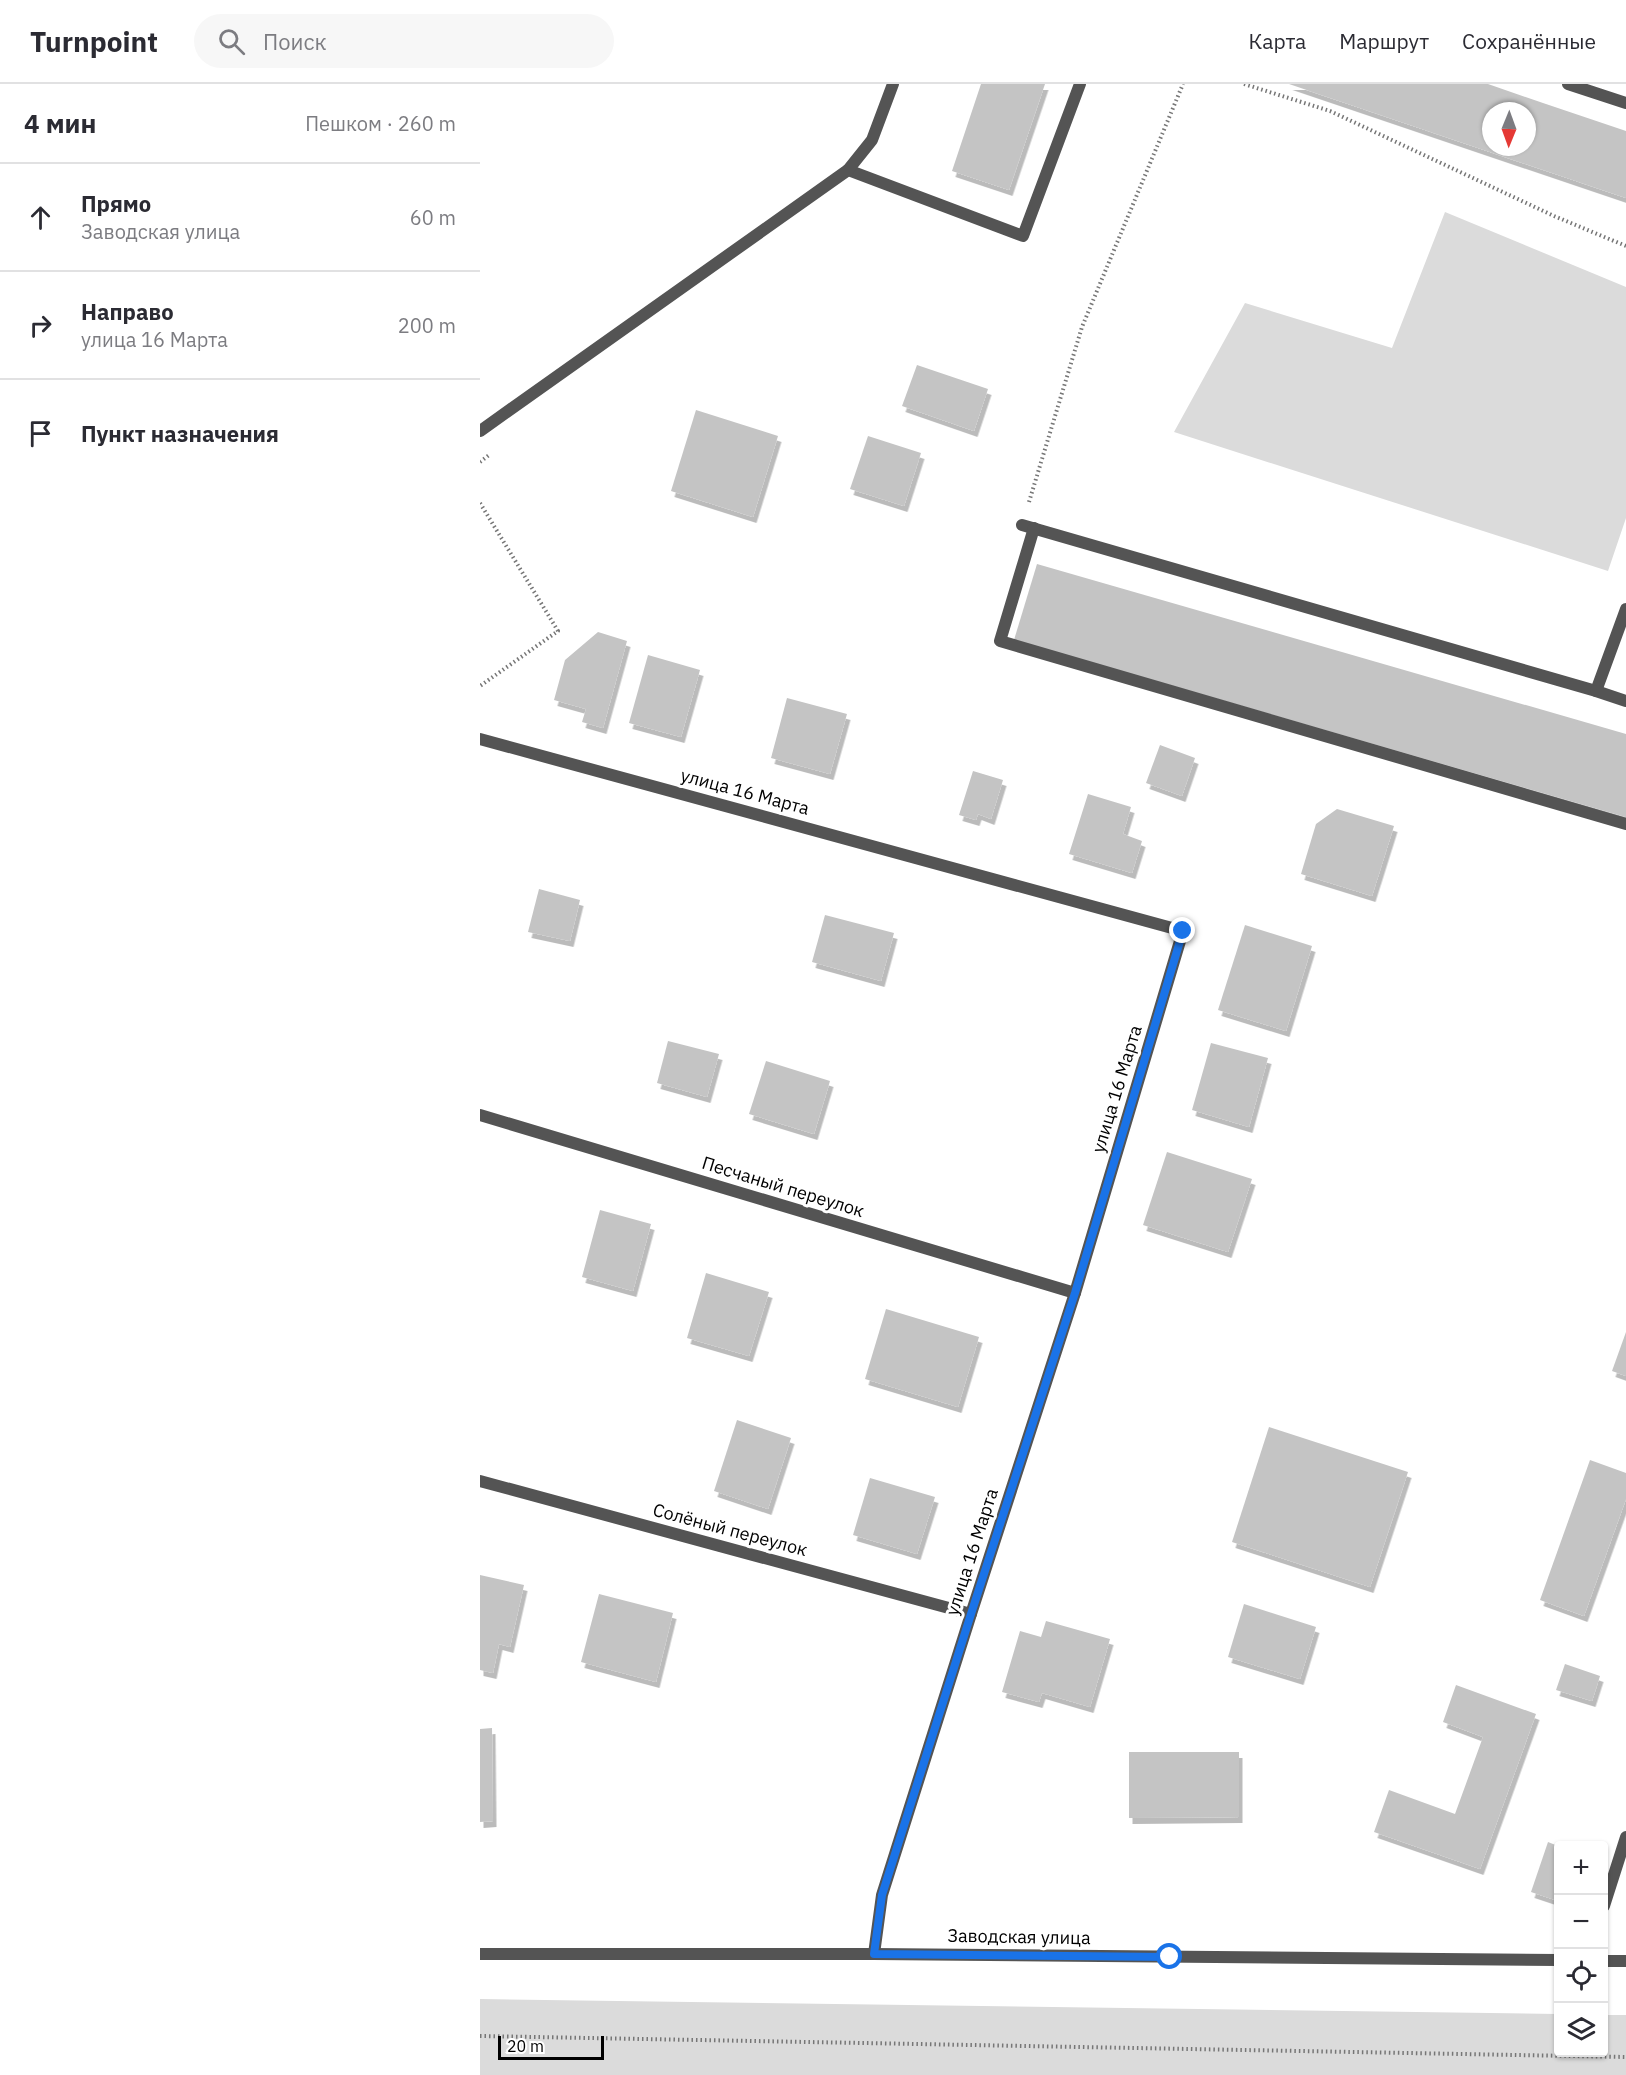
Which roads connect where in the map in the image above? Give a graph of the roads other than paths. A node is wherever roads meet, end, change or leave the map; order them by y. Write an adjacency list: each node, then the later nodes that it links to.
1 (893, 84): 5 (street)
2 (1080, 84): 5 (street)
3 (1568, 84): 4 (street)
4 (1626, 103)
5 (848, 170): 6 (street)
6 (480, 431)
7 (1626, 609): 8 (street)
8 (1596, 691): 9 (street); 11 (street)
9 (1626, 701)
10 (480, 739): 13 (street, улица 16 Марта)
11 (1626, 824)
12 (480, 1115): 13 (street, Песчаный переулок)
13 (1075, 1293): 15 (street, улица 16 Марта)
14 (480, 1481): 15 (street, Солёный переулок)
15 (971, 1614): 19 (street, улица 16 Марта)
16 (1626, 1837): 17 (street)
17 (1608, 1895)
18 (480, 1954): 19 (street, Заводская улица)
19 (874, 1954): 20 (street, Заводская улица)
20 (1554, 1960)
21 (1608, 1961): 22 (street)
22 (1626, 1961)

